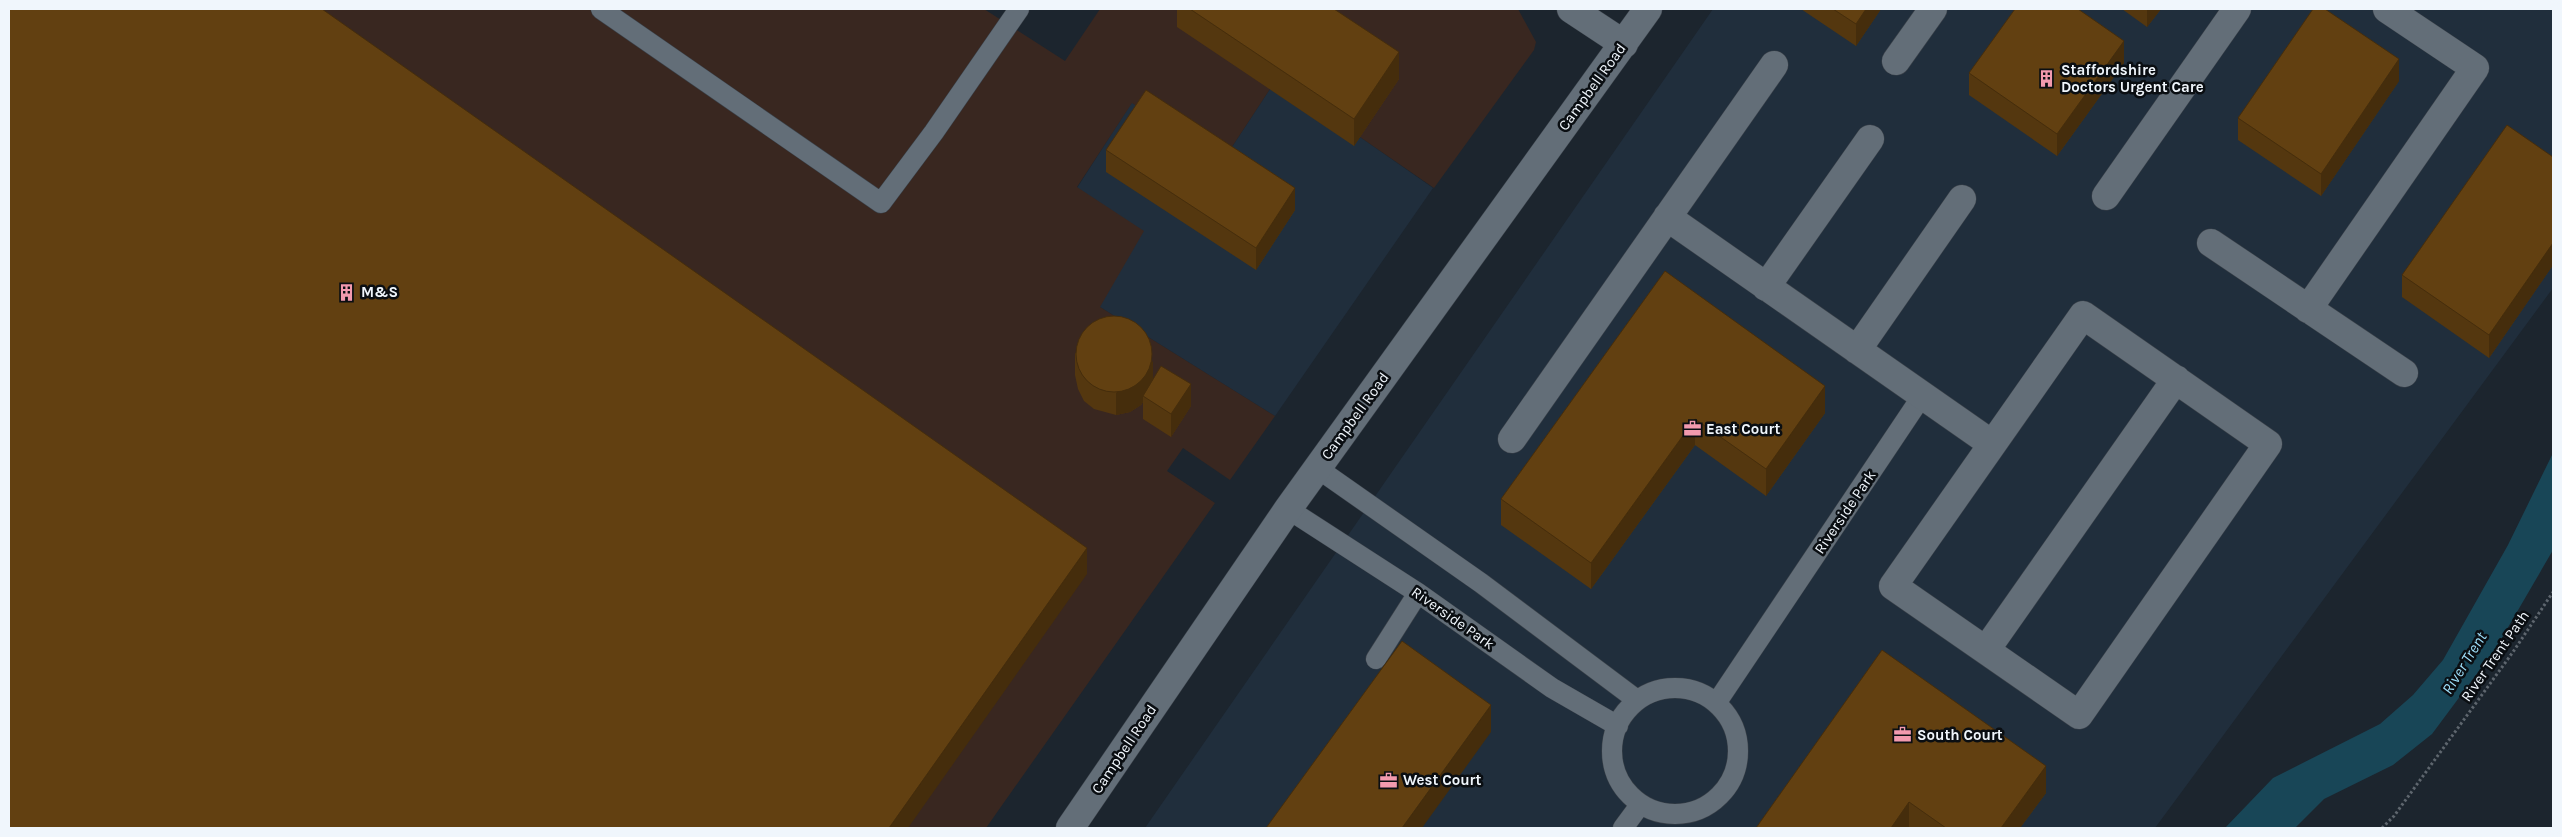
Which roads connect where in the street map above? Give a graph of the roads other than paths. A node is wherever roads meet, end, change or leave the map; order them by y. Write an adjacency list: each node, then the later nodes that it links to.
1 (601, 9): 2 (lane)
2 (1019, 9)
3 (1571, 9): 8 (street)
4 (1648, 9): 8 (street, Campbell Road)
5 (1933, 9): 9 (street)
6 (2237, 9): 12 (street)
7 (2387, 9): 17 (street)
8 (1624, 44): 24 (street, Campbell Road)
9 (1896, 61)
10 (1774, 65): 14 (street)
11 (1870, 139): 16 (street)
12 (2106, 196)
13 (1962, 199): 18 (street)
14 (1667, 218): 16 (street); 22 (street)
15 (2211, 243): 17 (street)
16 (1766, 286): 18 (street)
17 (2308, 309): 19 (street)
18 (1857, 350): 21 (street)
19 (2404, 373)
20 (2176, 379): 23 (street); 27 (street); 27 (street)
21 (1922, 396): 23 (street); 30 (lane, Riverside Park)
22 (1512, 439)
23 (1992, 444): 27 (street)
24 (1317, 468): 25 (street, Campbell Road); 29 (lane)
25 (1288, 509): 26 (lane, Riverside Park); 33 (street, Campbell Road)
26 (1418, 593): 28 (lane); 31 (lane, Riverside Park)
27 (1986, 650)
28 (1376, 659)
29 (1637, 700): 30 (lane); 31 (lane)
30 (1717, 702): 32 (lane)
31 (1618, 726): 32 (lane)
32 (1640, 805): 34 (lane)
33 (1070, 828)
34 (1623, 828)

